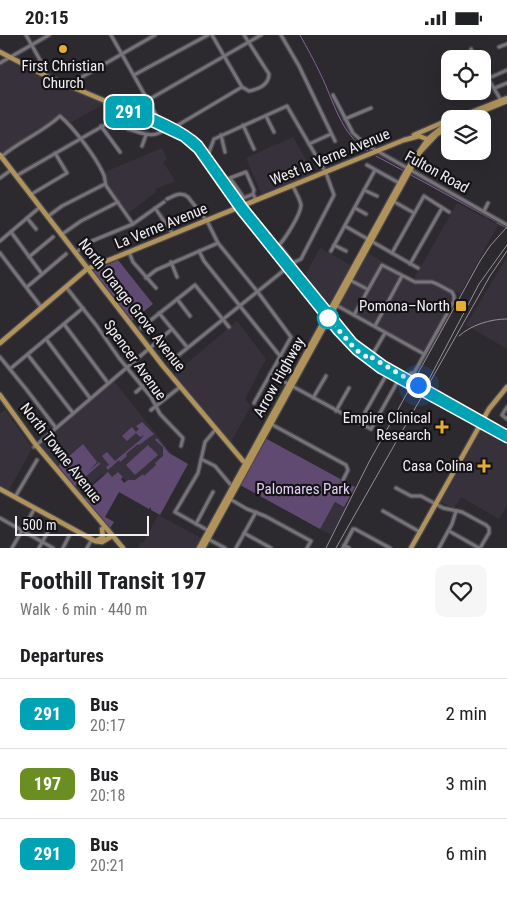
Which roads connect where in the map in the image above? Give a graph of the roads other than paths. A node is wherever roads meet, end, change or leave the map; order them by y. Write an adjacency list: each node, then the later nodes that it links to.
1 (26, 35): 11 (street)
2 (49, 35): 11 (street)
3 (111, 35): 14 (street)
4 (155, 35): 14 (street)
5 (210, 35): 15 (street); 19 (street)
6 (244, 35): 9 (street)
7 (261, 35): 9 (street)
8 (281, 35): 47 (street)
9 (248, 43): 15 (street); 25 (street)
10 (507, 44): 12 (street)
11 (32, 45): 16 (street); 20 (street)
12 (499, 47)
13 (0, 52): 16 (main road)
14 (122, 54): 19 (street); 24 (street)
15 (224, 56): 25 (street); 28 (street)
16 (10, 57): 17 (street); 20 (main road)
17 (0, 63)
18 (507, 70): 21 (street)
19 (134, 75): 28 (street)
20 (46, 76): 24 (main road)
21 (491, 77)
22 (491, 83): 26 (street)
23 (507, 83): 26 (street)
24 (68, 85): 33 (main road)
25 (242, 87): 40 (street)
26 (495, 89): 29 (street)
27 (333, 95): 35 (street, Fulton Road)
28 (148, 100): 33 (street); 36 (street)
29 (504, 100): 31 (main road); 32 (main road)
30 (371, 108): 35 (street)
31 (478, 110)
32 (482, 110)
33 (129, 111): 36 (main road); 39 (street); 42 (main road)
34 (266, 116): 37 (street); 46 (street); 54 (street)
35 (345, 119): 57 (street, Fulton Road)
36 (160, 122): 40 (main road)
37 (244, 125): 49 (street); 56 (street)
38 (441, 125): 53 (main road)
39 (102, 126): 50 (street); 58 (street)
40 (173, 128): 45 (main road)
41 (128, 129): 48 (street)
42 (166, 129): 45 (main road); 48 (street); 61 (main road)
43 (441, 129): 51 (main road, Arrow Highway)
44 (441, 131): 51 (main road)
45 (180, 132): 61 (main road)
46 (274, 133)
47 (331, 134): 52 (street); 54 (street)
48 (146, 135): 55 (street)
49 (221, 135): 59 (street); 61 (street)
50 (80, 139): 60 (street); 62 (street); 71 (street)
51 (429, 140): 53 (main road, West la Verne Avenue); 64 (main road, Arrow Highway)
52 (335, 141)
53 (404, 141): 57 (main road, West la Verne Avenue)
54 (309, 144): 67 (street)
55 (142, 146)
56 (254, 149)
57 (377, 151): 64 (street, Fulton Road); 67 (main road, West la Verne Avenue)
58 (120, 152)
59 (225, 152)
60 (55, 153): 68 (street); 75 (street)
61 (204, 155): 82 (main road)
62 (0, 156): 65 (main road, North Orange Grove Avenue)
63 (367, 165): 66 (street)
64 (409, 169): 70 (main road, Arrow Highway); 78 (main road, Arrow Highway); 87 (street, Fulton Road)
65 (11, 170): 68 (main road, North Orange Grove Avenue); 69 (street)
66 (375, 170): 70 (street); 73 (street)
67 (326, 173): 72 (main road, West la Verne Avenue); 117 (street)
68 (16, 176): 75 (main road, North Orange Grove Avenue)
69 (0, 178)
70 (399, 183): 78 (main road, Arrow Highway)
71 (105, 184): 79 (street); 90 (street)
72 (293, 186): 77 (main road, West la Verne Avenue); 104 (street)
73 (364, 190): 76 (street); 84 (street)
74 (253, 194): 74 (street); 77 (street)
75 (30, 195): 81 (main road, North Orange Grove Avenue)
76 (377, 196)
77 (256, 201): 82 (main road, West la Verne Avenue)
78 (392, 201): 88 (street); 101 (main road, Arrow Highway)
79 (118, 202): 94 (street); 99 (street)
80 (488, 203): 87 (street)
81 (40, 207): 90 (main road, North Orange Grove Avenue); 91 (street)
82 (241, 207): 92 (main road, La Verne Avenue); 104 (main road)
83 (155, 208): 92 (street); 94 (street); 98 (street)
84 (355, 208): 89 (street); 95 (street)
85 (442, 208): 86 (street); 88 (street); 116 (street)
86 (448, 211)
87 (484, 211): 93 (street, Fulton Road)
88 (414, 213): 112 (street)
89 (366, 214)
90 (47, 217): 99 (main road, North Orange Grove Avenue)
91 (27, 218): 96 (street); 97 (street)
92 (207, 221): 98 (main road, La Verne Avenue); 103 (street)
93 (507, 223)
94 (133, 224): 111 (street)
95 (345, 226): 101 (street); 105 (street)
96 (36, 229)
97 (11, 232): 102 (street); 114 (street)
98 (174, 234): 109 (main road, La Verne Avenue)
99 (61, 235): 111 (main road, North Orange Grove Avenue)
100 (53, 237): 114 (street)
101 (370, 240): 112 (street); 124 (main road, Arrow Highway)
102 (0, 241)
103 (218, 243): 106 (street); 130 (street)
104 (274, 245): 117 (main road)
105 (334, 245): 107 (street); 108 (street)
106 (199, 251): 115 (street); 132 (street)
107 (331, 251)
108 (346, 251)
109 (129, 252): 119 (main road, La Verne Avenue); 123 (street)
110 (0, 253): 126 (street)
111 (74, 253): 119 (main road, North Orange Grove Avenue)
112 (392, 253): 116 (street)
113 (66, 254): 120 (street)
114 (29, 257): 120 (street)
115 (172, 263): 122 (street); 123 (street)
116 (410, 263): 118 (street)
117 (290, 265): 125 (main road); 125 (main road); 130 (street)
118 (418, 268)
119 (87, 269): 127 (main road, La Verne Avenue); 150 (main road, North Orange Grove Avenue)
120 (42, 274): 126 (street)
121 (402, 276): 129 (street); 143 (street); 151 (street)
122 (177, 277)
123 (146, 278): 128 (street)
124 (349, 279): 129 (street); 133 (main road, Arrow Highway); 139 (main road, Arrow Highway)
125 (302, 285): 139 (main road); 139 (main road)
126 (26, 287): 134 (street)
127 (66, 287): 134 (main road, La Verne Avenue); 135 (street, Spencer Avenue)
128 (156, 289)
129 (367, 289): 137 (street)
130 (257, 291): 132 (street); 154 (street)
131 (177, 299): 136 (street); 138 (street); 140 (street)
132 (239, 305): 140 (street); 154 (street)
133 (336, 305): 137 (street); 139 (main road, Arrow Highway)
134 (42, 308): 148 (main road, La Verne Avenue)
135 (83, 308): 141 (street); 158 (street, Spencer Avenue)
136 (159, 313): 144 (street); 145 (street)
137 (354, 315): 143 (street)
138 (190, 316)
139 (328, 316): 153 (main road); 156 (main road); 167 (main road, Arrow Highway)
140 (222, 319): 142 (street); 149 (street)
141 (64, 324): 147 (street); 166 (street)
142 (229, 327)
143 (375, 327): 146 (street)
144 (141, 328)
145 (172, 329): 149 (street); 150 (street)
146 (385, 333): 151 (street); 156 (street)
147 (46, 339): 152 (street); 174 (street)
148 (0, 343)
149 (187, 347): 157 (street)
150 (149, 348): 158 (street); 169 (main road, North Orange Grove Avenue)
151 (424, 354): 162 (street)
152 (28, 355): 159 (street); 181 (street)
153 (362, 355): 156 (main road); 160 (main road)
154 (280, 356): 163 (street)
155 (0, 357): 159 (street)
156 (371, 357): 161 (main road)
157 (170, 363)
158 (126, 367): 166 (street); 168 (street, Spencer Avenue)
159 (10, 369): 188 (street)
160 (388, 372): 161 (main road); 165 (main road); 186 (street)
161 (395, 373): 183 (main road)
162 (411, 373)
163 (270, 374): 167 (street); 176 (street)
164 (326, 376): 175 (street)
165 (399, 379): 183 (main road); 186 (street)
166 (108, 383): 174 (street)
167 (291, 385): 175 (street); 185 (main road, Arrow Highway)
168 (143, 386): 172 (street); 177 (street, Spencer Avenue)
169 (180, 387): 177 (street); 189 (main road, North Orange Grove Avenue)
170 (507, 387): 183 (main road)
171 (349, 389): 180 (street)
172 (136, 392)
173 (0, 397): 191 (main road, North Towne Avenue)
174 (90, 398): 181 (street)
175 (313, 398): 180 (street)
176 (254, 403)
177 (156, 406): 179 (street); 184 (street, Spencer Avenue)
178 (507, 407): 182 (street)
179 (151, 410)
180 (336, 411): 186 (street)
181 (73, 413): 188 (street)
182 (507, 419)
183 (481, 422): 190 (main road); 203 (main road)
184 (169, 423): 187 (street); 192 (street, Spencer Avenue)
185 (270, 423): 195 (main road, Arrow Highway); 196 (street)
186 (359, 423)
187 (165, 427)
188 (56, 428): 191 (street)
189 (216, 429): 193 (street); 195 (main road, North Orange Grove Avenue)
190 (507, 436)
191 (35, 446): 211 (main road, North Towne Avenue); 218 (main road, North Towne Avenue)
192 (181, 446)
193 (201, 459): 197 (street); 209 (street)
194 (36, 460): 201 (street)
195 (248, 464): 202 (main road, Arrow Highway)
196 (343, 480)
197 (230, 484)
198 (396, 488): 203 (street)
199 (0, 489): 201 (main road)
200 (213, 492): 209 (street)
201 (15, 497): 204 (main road)
202 (228, 498): 207 (street); 214 (main road, Arrow Highway)
203 (435, 504): 206 (street); 215 (main road)
204 (35, 508): 212 (street); 220 (main road)
205 (383, 511): 215 (street)
206 (456, 511): 213 (street); 240 (street)
207 (256, 512): 216 (street); 235 (street)
208 (0, 518): 212 (street)
209 (196, 524): 214 (street)
210 (51, 526): 221 (street)
211 (102, 529): 218 (main road, North Towne Avenue); 220 (main road)
212 (23, 531): 221 (street); 223 (street)
213 (448, 531): 239 (street); 240 (street)
214 (210, 532): 219 (main road, Arrow Highway)
215 (420, 532): 238 (main road)
216 (244, 533): 233 (street); 234 (street)
217 (70, 536): 226 (street)
218 (111, 537): 220 (main road); 228 (main road, North Towne Avenue); 229 (main road, North Towne Avenue)
219 (207, 538): 230 (main road, Arrow Highway); 231 (main road, Arrow Highway); 232 (street)
220 (94, 540): 227 (street)
221 (42, 542): 224 (street); 225 (street)
222 (343, 547): 236 (street); 237 (street)
223 (12, 548)
224 (39, 548)
225 (53, 548)
226 (63, 548)
227 (87, 548)
228 (119, 548)
229 (123, 548)
230 (199, 548)
231 (203, 548)
232 (225, 548)
233 (236, 548)
234 (271, 548)
235 (307, 548)
236 (349, 548)
237 (390, 548)
238 (411, 548)
239 (439, 548)
240 (479, 548)

